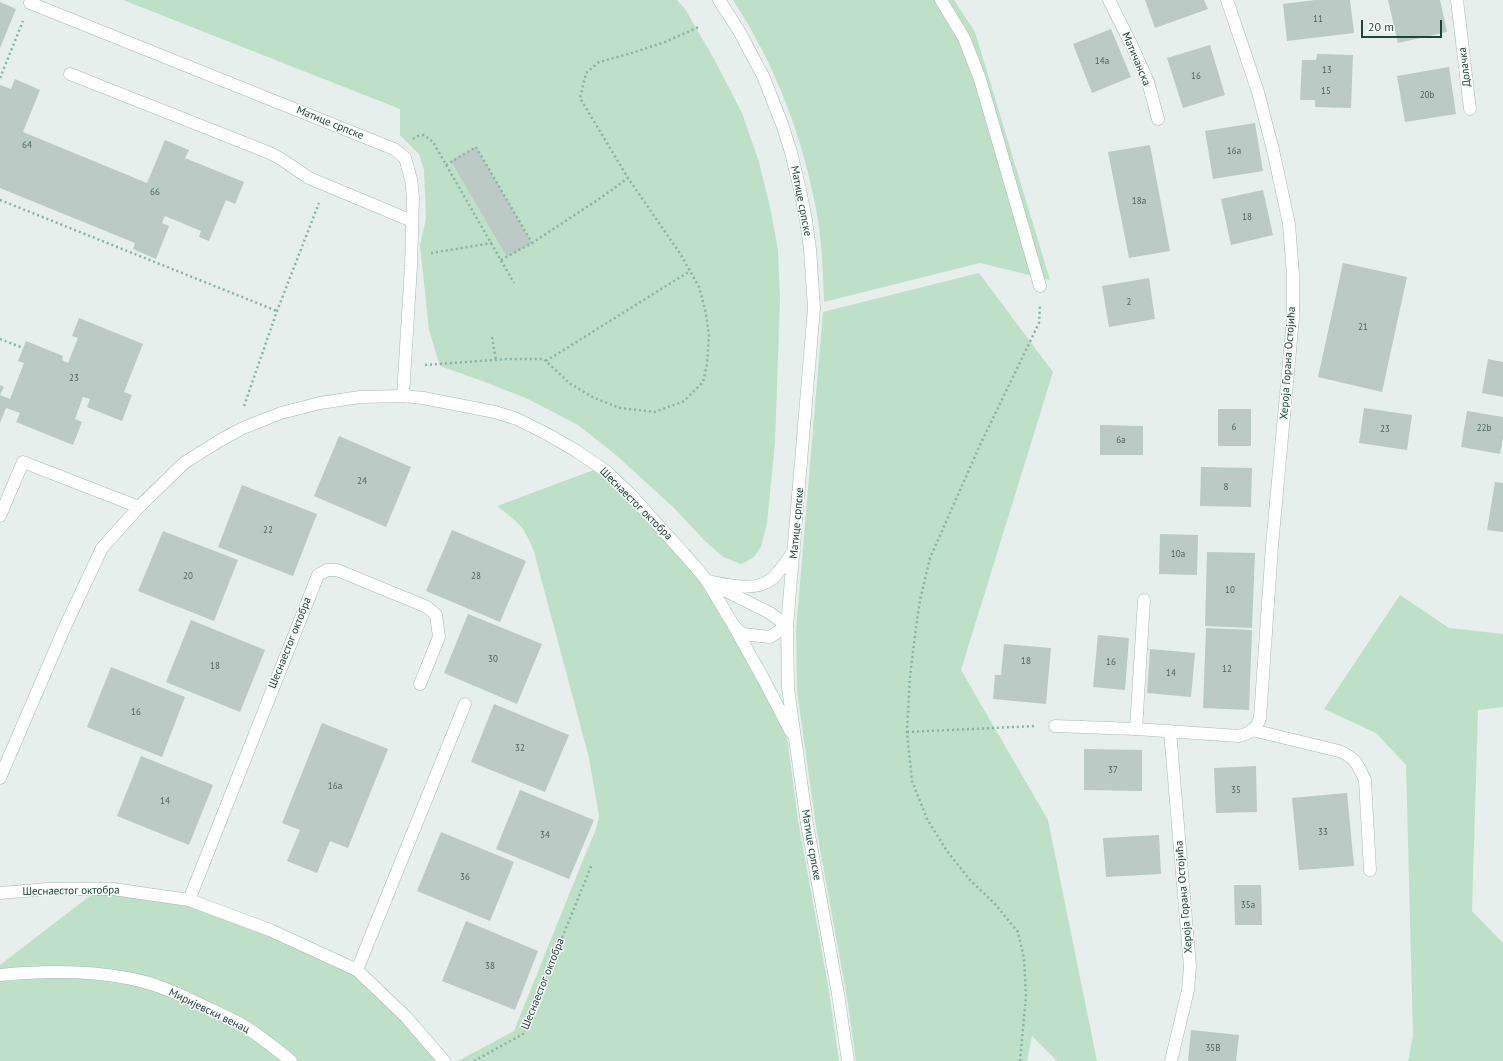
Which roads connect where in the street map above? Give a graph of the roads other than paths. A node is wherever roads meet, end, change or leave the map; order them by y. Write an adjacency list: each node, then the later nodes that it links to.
1 (719, 0): 15 (street, Матице српске)
2 (941, 0): 11 (street)
3 (1109, 0): 9 (street, Матичанска)
4 (1227, 0): 24 (street, Хероја Горана Остојића)
5 (1457, 0): 8 (street, Долачка)
6 (30, 3): 10 (street, Матице српске)
7 (70, 74): 10 (street)
8 (1470, 110)
9 (1158, 119)
10 (412, 221): 12 (street, Матице српске)
11 (1040, 286)
12 (403, 396): 13 (street, Шеснаестог октобра); 16 (street, Шеснаестог октобра)
13 (139, 507): 14 (street); 27 (street, Шеснаестог октобра)
14 (0, 516)
15 (794, 551): 16 (street); 19 (street, Матице српске)
16 (707, 581): 18 (street, Шеснаестог октобра); 19 (street, Шеснаестог октобра)
17 (1144, 600): 23 (street)
18 (734, 626): 19 (street); 26 (street, Шеснаестог октобра)
19 (787, 626): 26 (street, Матице српске)
20 (420, 684): 30 (street, Шеснаестог октобра)
21 (465, 704): 31 (street)
22 (1054, 726): 23 (street)
23 (1136, 729): 25 (street)
24 (1252, 730): 25 (street); 28 (street)
25 (1170, 731): 36 (street, Хероја Горана Остојића)
26 (796, 741): 35 (street, Матице српске)
27 (0, 778)
28 (1370, 870)
29 (0, 893): 30 (street, Шеснаестог октобра)
30 (188, 900): 31 (street, Шеснаестог октобра)
31 (357, 970): 34 (street, Шеснаестог октобра)
32 (0, 975): 33 (street, Миријевски венац)
33 (291, 1061)
34 (444, 1061)
35 (848, 1061)
36 (1171, 1061)

